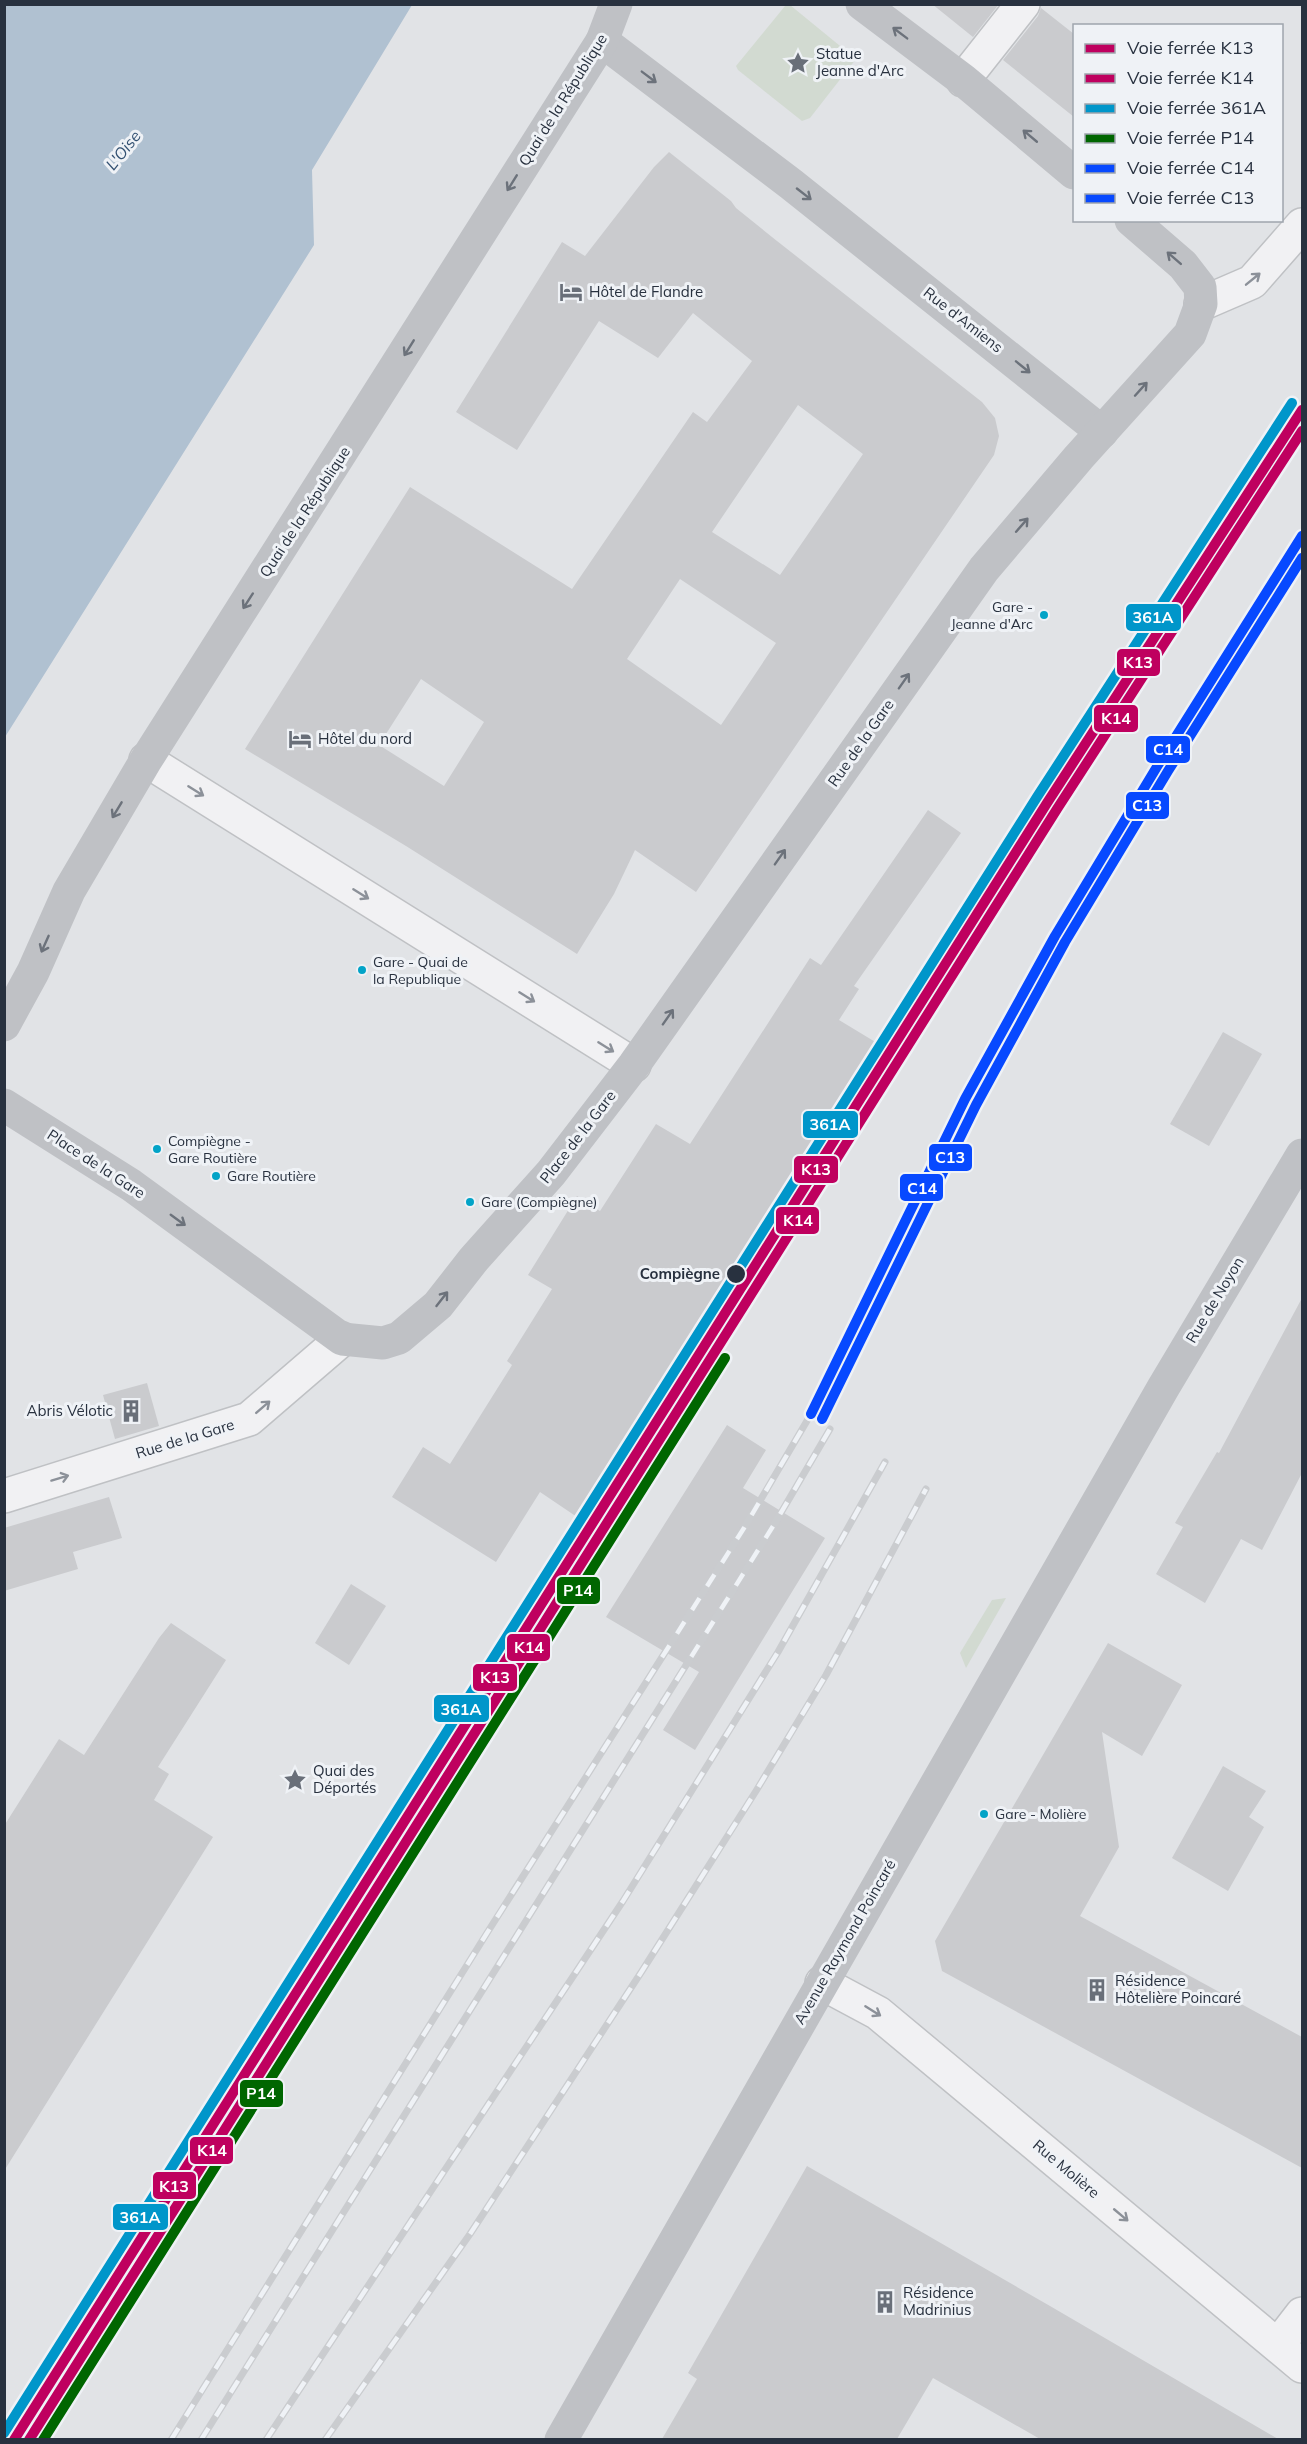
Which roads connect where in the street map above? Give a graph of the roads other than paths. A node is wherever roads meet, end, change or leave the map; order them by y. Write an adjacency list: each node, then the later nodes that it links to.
1 (616, 4): 4 (street, Quai de la République)
2 (862, 4): 5 (street, one-way to 2)
3 (1023, 4): 5 (street)
4 (602, 41): 10 (street, Rue d'Amiens, one-way to 10); 11 (street, Quai de la République, one-way to 11)
5 (963, 80): 6 (street, one-way to 5)
6 (1073, 172)
7 (1133, 222): 9 (street, one-way to 7)
8 (1302, 225): 9 (street, one-way to 8)
9 (1201, 304): 10 (street, one-way to 9)
10 (1102, 432): 13 (street, Rue de la Gare, one-way to 10)
11 (146, 760): 12 (street, Quai de la République, one-way to 12); 13 (street, one-way to 13)
12 (4, 1025)
13 (634, 1065): 16 (street, Place de la Gare, one-way to 13)
14 (4, 1105): 16 (street, Place de la Gare, one-way to 16)
15 (1302, 1155): 17 (street, Rue de Noyon)
16 (342, 1339): 18 (street, Rue de la Gare, one-way to 16)
17 (1130, 1446): 19 (street, Avenue Raymond Poincaré)
18 (4, 1496)
19 (822, 1983): 21 (street, Rue Molière, one-way to 21); 23 (street, Avenue Raymond Poincaré)
20 (1302, 2314): 21 (street)
21 (1278, 2345): 22 (street, Rue Molière)
22 (1302, 2366)
23 (561, 2439)

